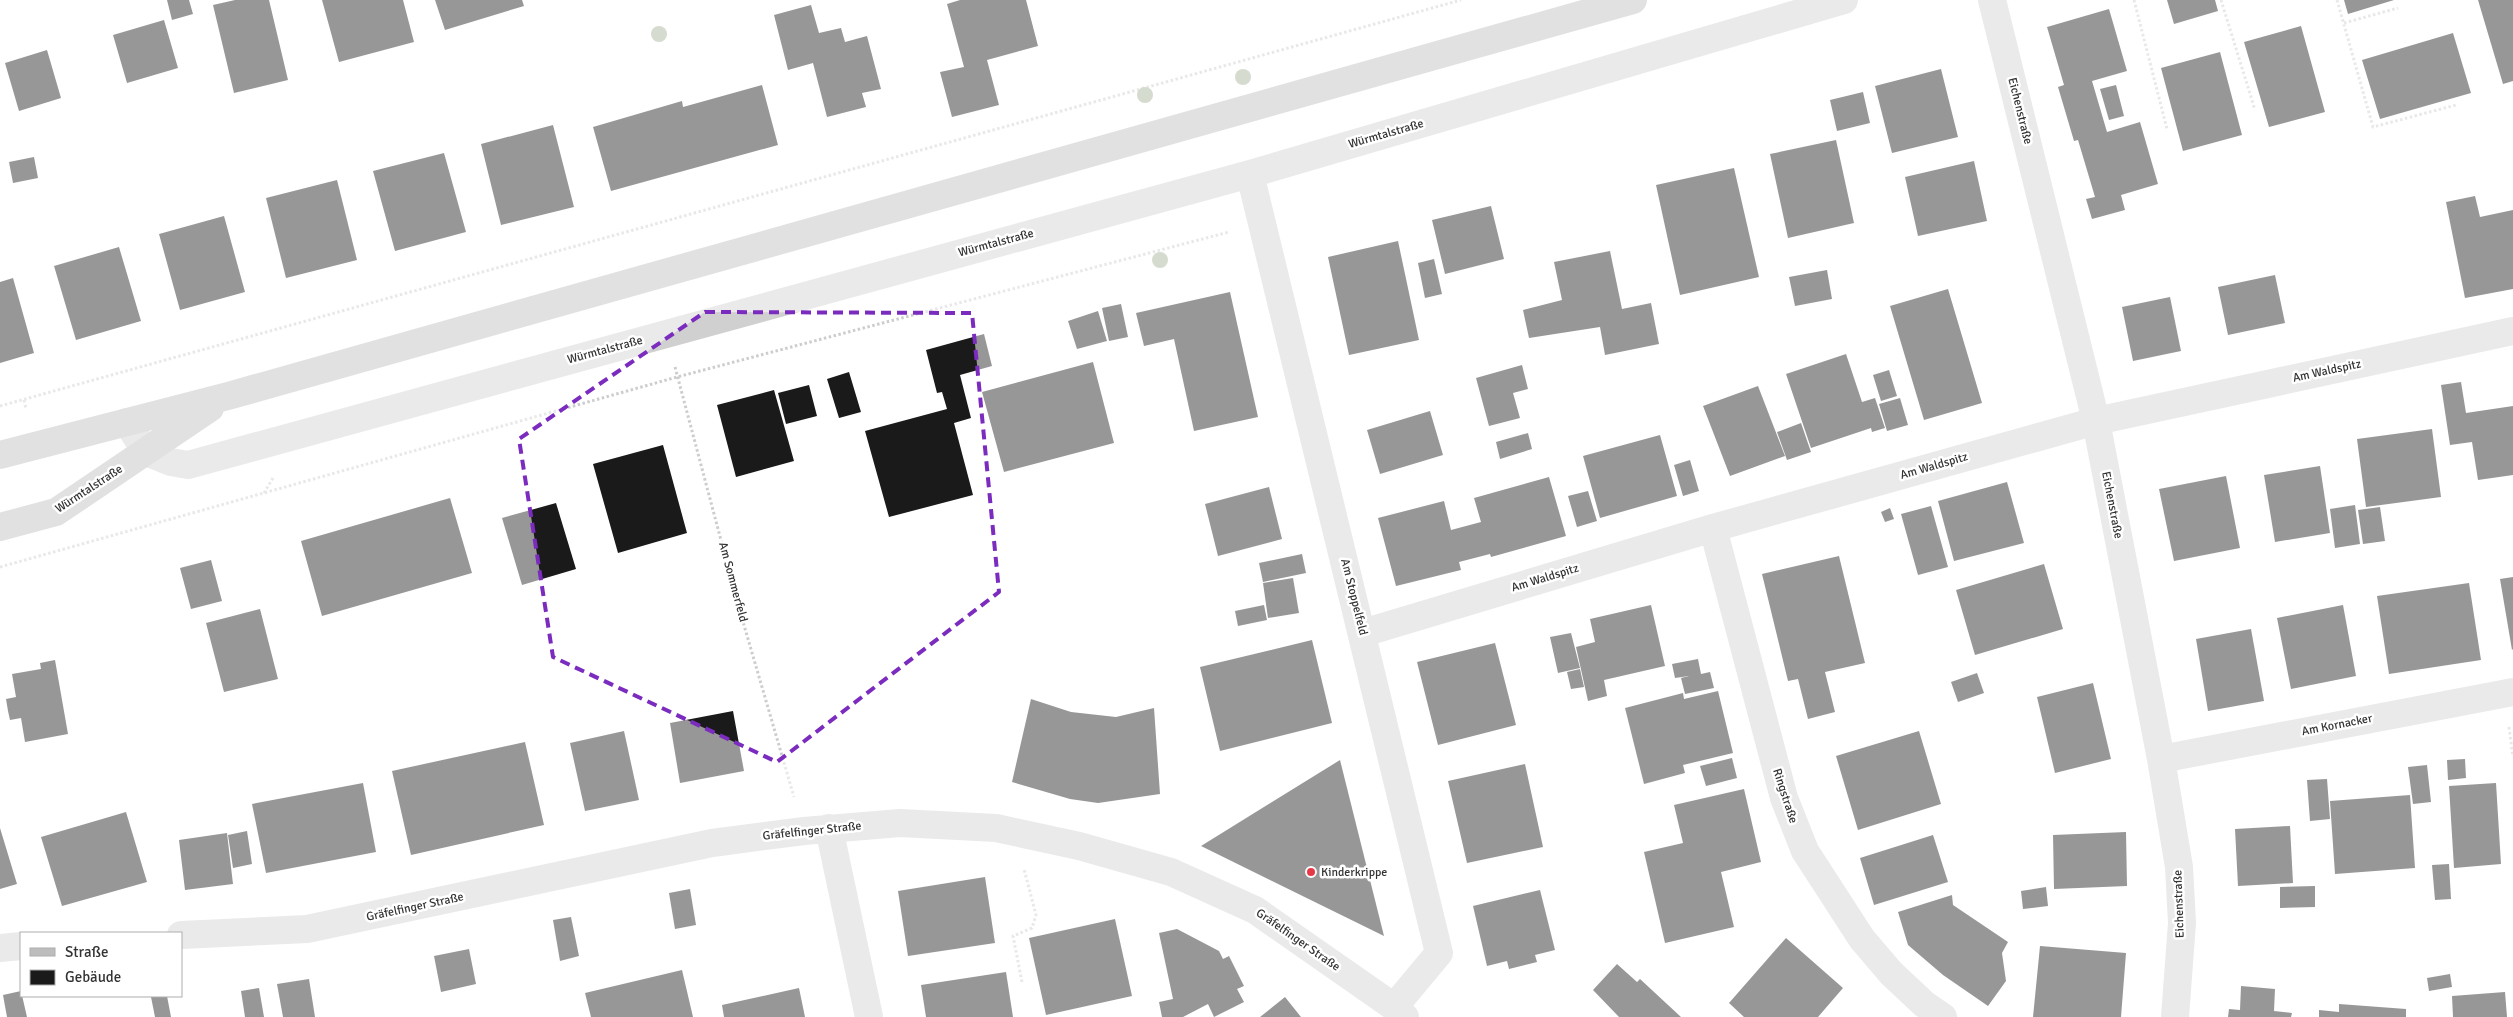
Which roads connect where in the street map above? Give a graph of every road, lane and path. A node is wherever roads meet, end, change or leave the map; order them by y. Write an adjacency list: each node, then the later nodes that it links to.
1 (1461, 0): 19 (path)
2 (1633, 0): 18 (main road, Würmtalstraße)
3 (1844, 0): 13 (street, Würmtalstraße)
4 (1992, 0): 22 (street, Eichenstraße)
5 (2134, 0): 12 (path)
6 (2221, 0): 11 (path)
7 (2337, 0): 9 (path)
8 (2398, 8): 9 (path)
9 (2344, 24): 10 (path)
10 (2456, 105)
11 (2255, 110)
12 (2167, 129)
13 (1250, 174): 14 (street, Am Stoppelfeld); 16 (street, Würmtalstraße)
14 (1262, 222): 17 (path); 29 (street, Am Stoppelfeld)
15 (2513, 331): 22 (street, Am Waldspitz)
16 (666, 333): 17 (path, Am Sommerfeld); 24 (street, Würmtalstraße)
17 (677, 377): 28 (path); 32 (path, Am Sommerfeld)
18 (228, 396): 23 (main road, Würmtalstraße); 24 (main road, Würmtalstraße)
19 (24, 400): 20 (path); 21 (path)
20 (0, 406)
21 (26, 409)
22 (2096, 421): 27 (street, Am Waldspitz); 31 (street, Eichenstraße)
23 (127, 422): 24 (street); 25 (main road, Würmtalstraße)
24 (146, 452): 26 (main road, Würmtalstraße)
25 (0, 456)
26 (0, 527)
27 (1713, 528): 29 (street, Am Waldspitz); 40 (street, Ringstraße)
28 (0, 567)
29 (1362, 633): 38 (street, Am Stoppelfeld)
30 (2513, 692): 31 (street, Am Kornacker)
31 (2161, 759): 41 (street, Eichenstraße)
32 (817, 829): 33 (street, Gräfelfinger Straße); 34 (street, Gräfelfinger Straße); 39 (street)
33 (1015, 833): 37 (path); 38 (street, Gräfelfinger Straße)
34 (182, 935)
35 (20, 946): 36 (street)
36 (0, 948)
37 (1022, 982)
38 (1399, 1012)
39 (869, 1017)
40 (1944, 1017)
41 (2175, 1017)

